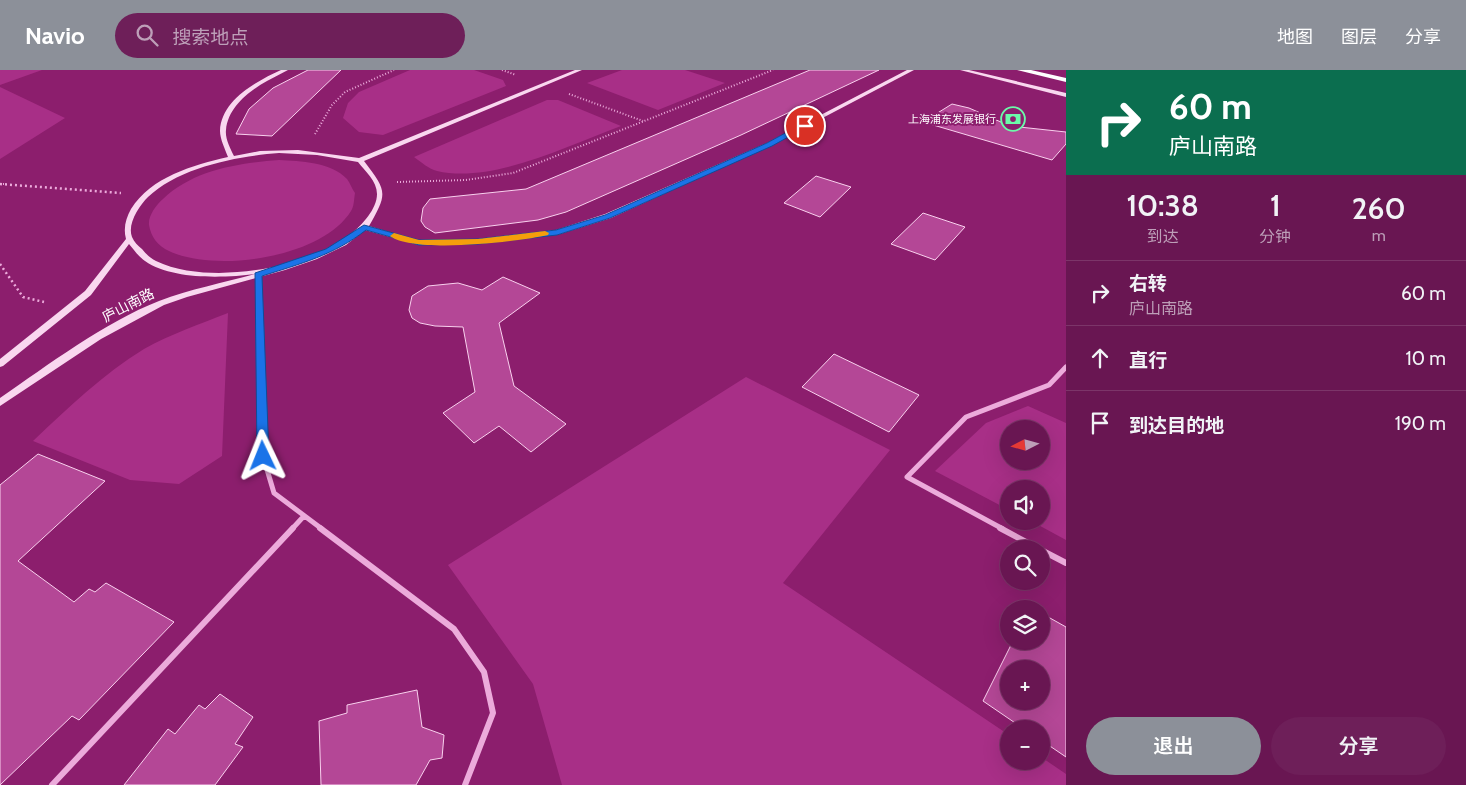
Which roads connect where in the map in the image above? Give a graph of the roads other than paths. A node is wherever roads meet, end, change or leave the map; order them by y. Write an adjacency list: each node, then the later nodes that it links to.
1 (285, 70): 8 (main road)
2 (579, 70): 9 (main road)
3 (911, 70): 10 (main road)
4 (963, 70): 7 (main road)
5 (1021, 70): 6 (highway)
6 (1066, 80)
7 (1066, 95)
8 (231, 157): 9 (main road); 11 (main road)
9 (360, 160): 10 (main road)
10 (364, 227): 12 (main road)
11 (129, 239): 12 (main road); 14 (main road, 庐山南路)
12 (286, 267): 13 (main road, 庐山南路)
13 (258, 275): 16 (main road, 庐山南路); 17 (street)
14 (0, 364)
15 (1066, 367): 18 (street)
16 (0, 403)
17 (304, 516): 21 (street); 22 (street)
18 (1024, 540)
19 (1050, 554): 20 (street)
20 (1066, 563)
21 (52, 785)
22 (465, 785)

